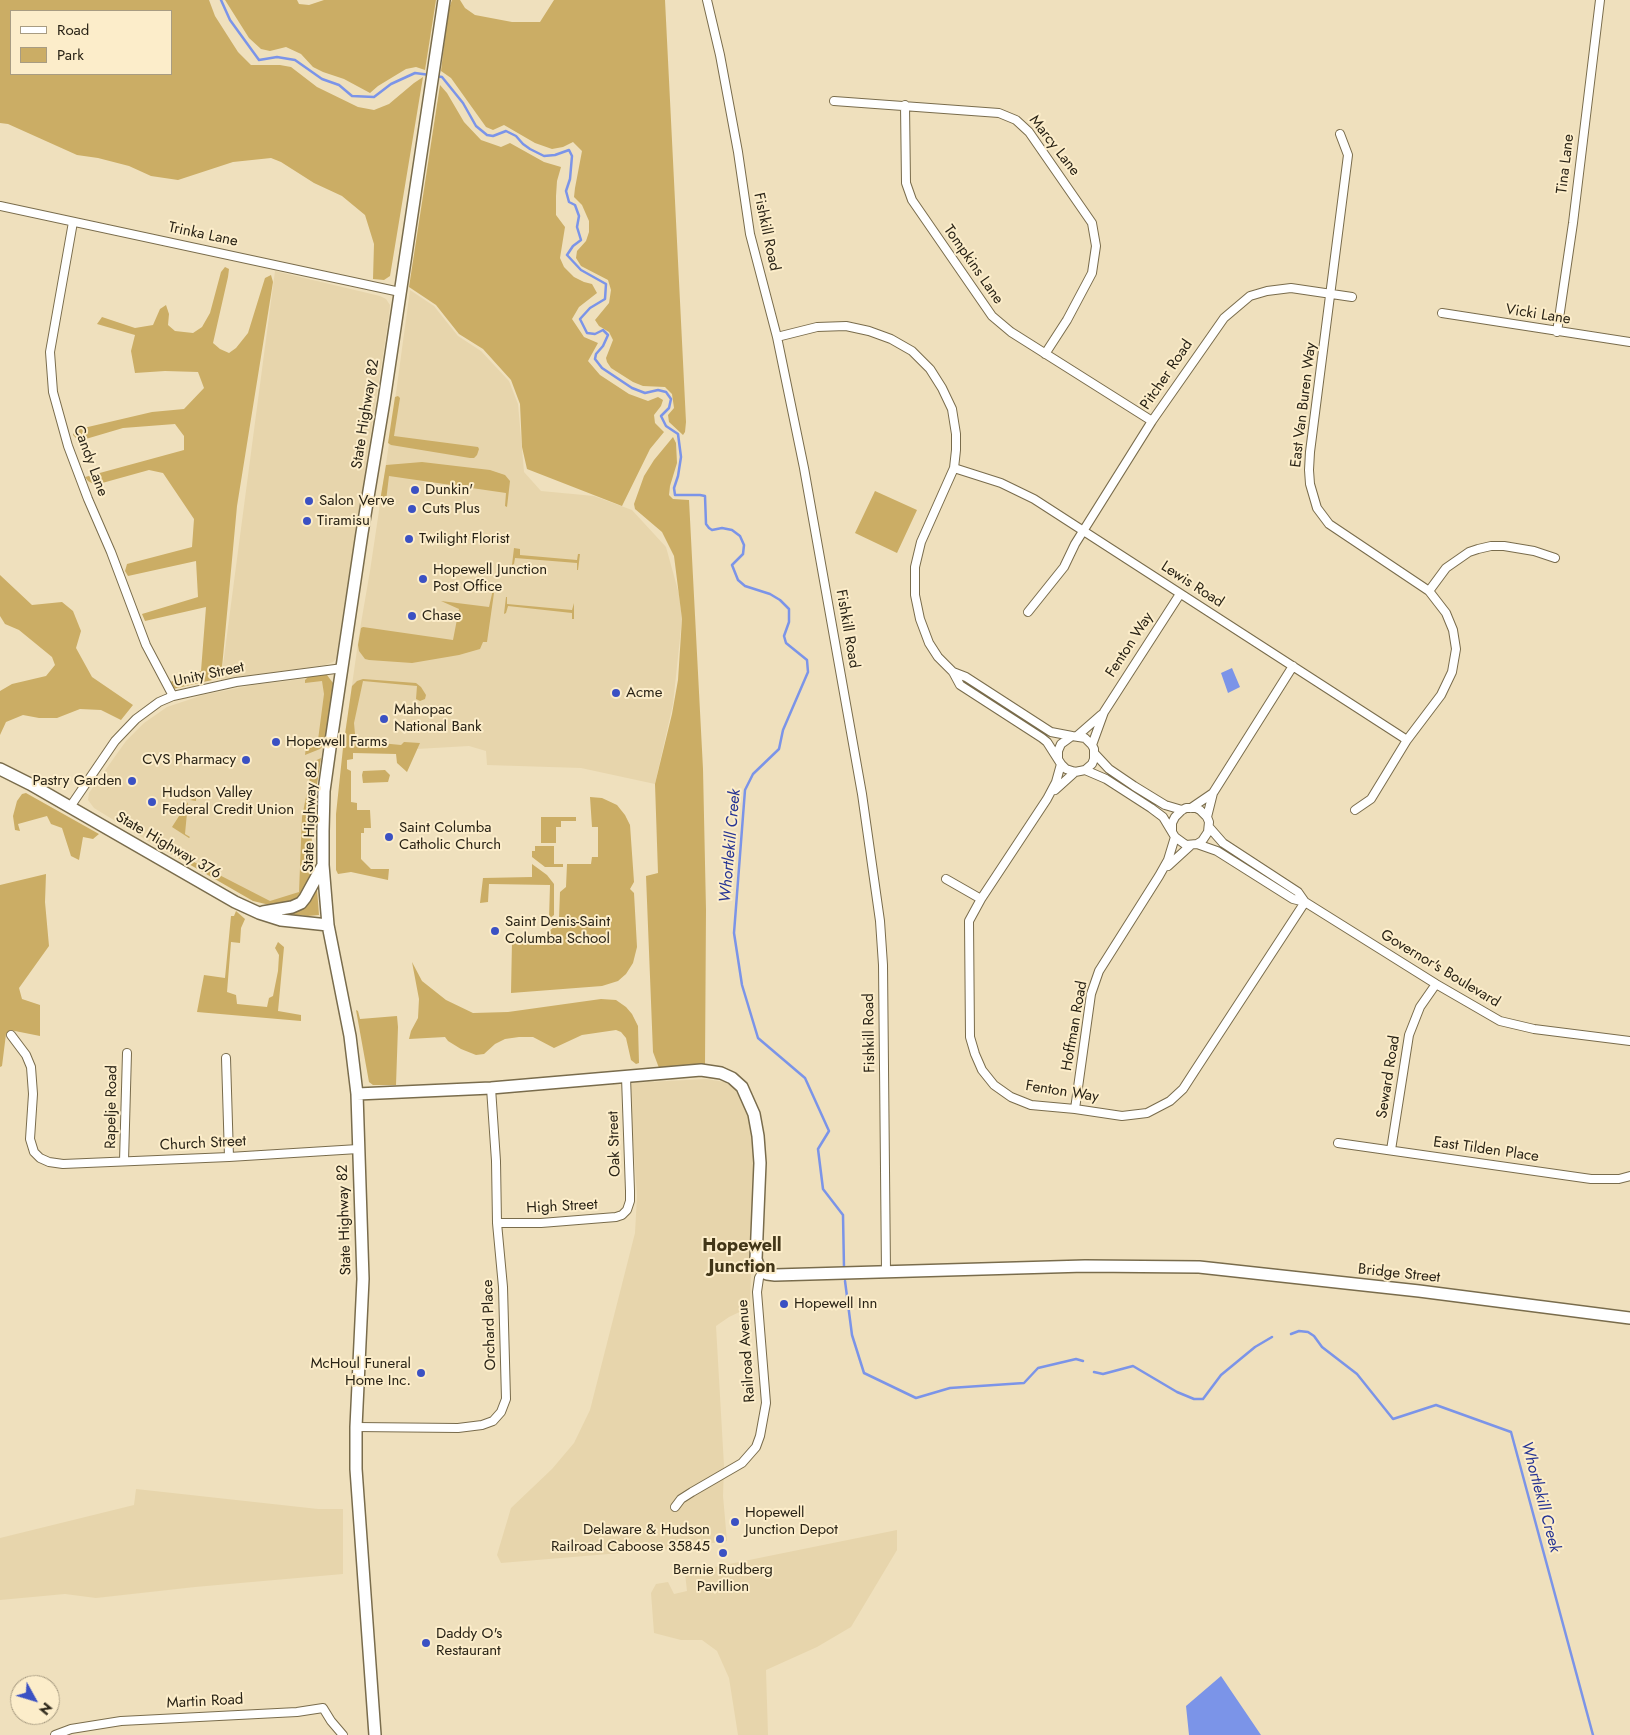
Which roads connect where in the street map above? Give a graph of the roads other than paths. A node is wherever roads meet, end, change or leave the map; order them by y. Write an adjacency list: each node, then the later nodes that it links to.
1 (444, 0): 9 (main road, State Highway 82)
2 (707, 0): 14 (street, Fishkill Road)
3 (1600, 0): 13 (street, Tina Lane)
4 (834, 100): 5 (street, Marcy Lane)
5 (905, 105): 16 (street, Tompkins Lane); 16 (street, Marcy Lane)
6 (1340, 134): 10 (street, East Van Buren Way)
7 (0, 206): 8 (street, Trinka Lane)
8 (73, 222): 9 (street, Trinka Lane); 27 (street, Candy Lane)
9 (400, 292): 25 (main road, State Highway 82)
10 (1331, 294): 11 (street, Pitcher Road); 17 (street, Pitcher Road); 21 (street, East Van Buren Way)
11 (1352, 297)
12 (1442, 313): 13 (street, Vicki Lane)
13 (1557, 332): 15 (street, Vicki Lane)
14 (777, 337): 18 (street); 72 (street, Fishkill Road)
15 (1630, 342)
16 (1045, 354): 17 (street, Tompkins Lane)
17 (1152, 421): 19 (street, Pitcher Road)
18 (954, 468): 19 (street, Lewis Road); 26 (street)
19 (1084, 530): 22 (street, Lewis Road); 23 (street, Pitcher Road)
20 (1555, 558): 21 (street)
21 (1429, 591): 30 (street, East Van Buren Way)
22 (1180, 594): 24 (street, Lewis Road); 28 (street, Fenton Way)
23 (1028, 612)
24 (1294, 666): 30 (street, Lewis Road); 37 (street)
25 (343, 668): 27 (street, Unity Street); 47 (main road, State Highway 82)
26 (952, 672): 29 (street); 33 (street)
27 (173, 696): 39 (street, Unity Street)
28 (1104, 712): 29 (street, Fenton Way); 31 (street, Fenton Way)
29 (1074, 736): 31 (street); 33 (street)
30 (1407, 740): 42 (street, East Van Buren Way)
31 (1092, 745): 32 (street)
32 (1095, 754): 35 (street); 41 (street)
33 (1060, 761): 36 (street); 38 (street, Fenton Way)
34 (0, 769): 39 (main road, State Highway 376)
35 (1085, 770): 36 (street); 45 (street)
36 (1076, 772): 38 (street, Fenton Way)
37 (1213, 793): 40 (street); 43 (street)
38 (1047, 799): 50 (street, Fenton Way)
39 (70, 807): 52 (main road, State Highway 376)
40 (1191, 808): 41 (street); 43 (street)
41 (1182, 810): 45 (street)
42 (1355, 810)
43 (1207, 817): 44 (street)
44 (1209, 827): 46 (street); 51 (street, Governor's Boulevard)
45 (1174, 834): 46 (street); 48 (street, Hoffman Road)
46 (1194, 845): 48 (street, Hoffman Road); 51 (street, Governor's Boulevard)
47 (322, 865): 52 (main road); 53 (main road, State Highway 82)
48 (1159, 876): 62 (street, Hoffman Road)
49 (946, 879): 50 (street)
50 (981, 899): 62 (street, Fenton Way)
51 (1305, 902): 54 (street, Governor's Boulevard); 62 (street, Fenton Way)
52 (259, 913): 53 (main road, State Highway 376)
53 (328, 925): 61 (main road, State Highway 82)
54 (1436, 984): 56 (street, Governor's Boulevard); 65 (street, Seward Road)
55 (11, 1036): 67 (street, Church Street)
56 (1630, 1041)
57 (126, 1053): 67 (street, Rapelje Road)
58 (226, 1058): 66 (street)
59 (626, 1077): 60 (main road); 69 (street, Oak Street); 71 (main road)
60 (491, 1088): 61 (main road); 70 (street, Orchard Place)
61 (357, 1094): 64 (main road, State Highway 82)
62 (1075, 1108)
63 (1338, 1143): 65 (street, East Tilden Place)
64 (358, 1149): 66 (street, Church Street); 74 (main road, State Highway 82)
65 (1392, 1150): 68 (street, East Tilden Place)
66 (229, 1157): 67 (street, Church Street)
67 (124, 1161)
68 (1630, 1176)
69 (627, 1210): 70 (street, High Street)
70 (497, 1223): 74 (street, Orchard Place)
71 (763, 1271): 72 (main road, Bridge Street); 75 (street, Railroad Avenue)
72 (886, 1272): 73 (main road, Bridge Street)
73 (1630, 1318)
74 (356, 1427): 78 (main road, State Highway 82)
75 (675, 1507)
76 (55, 1735): 77 (street, Martin Road)
77 (343, 1735)
78 (376, 1735)

